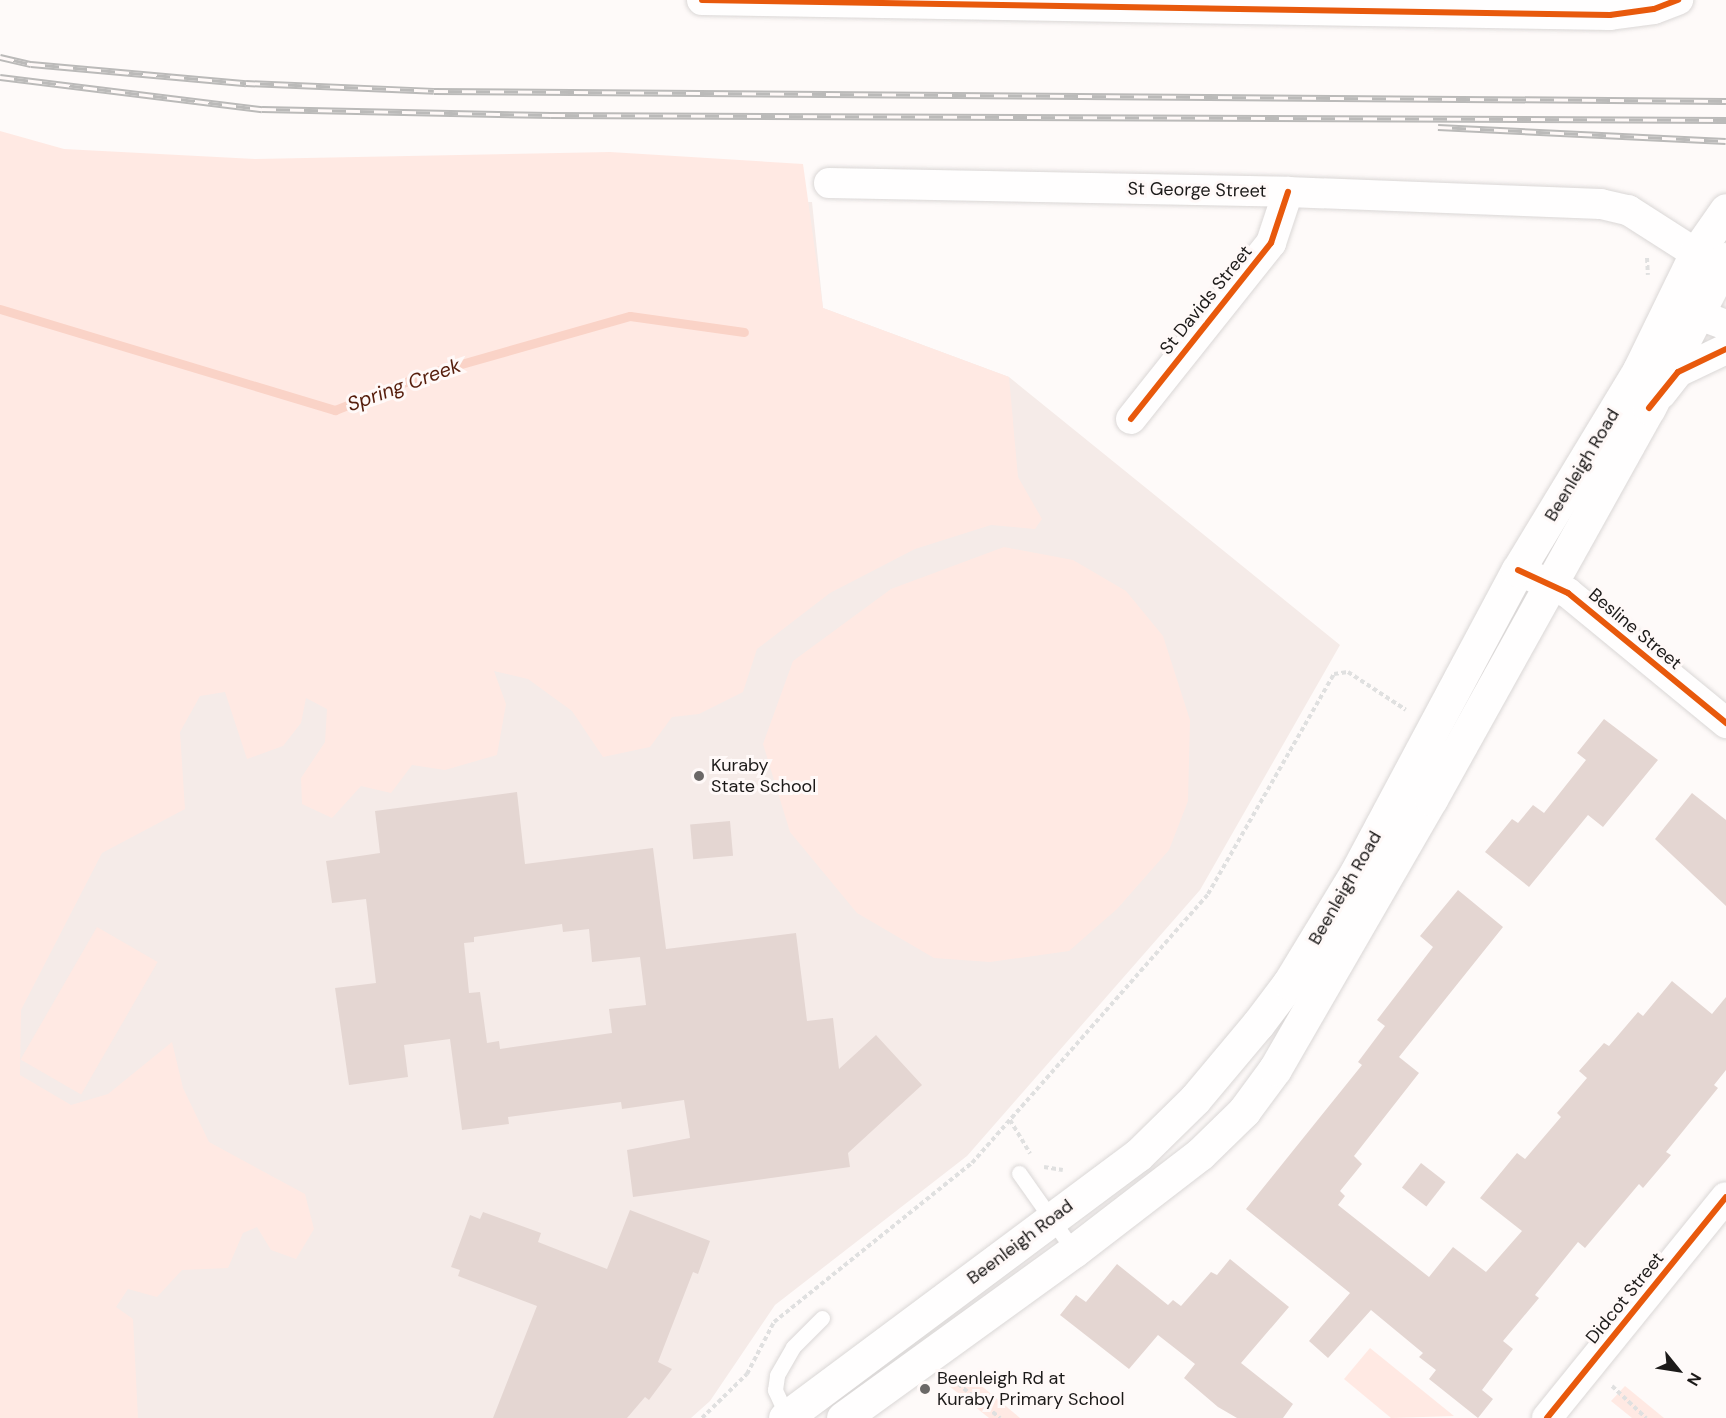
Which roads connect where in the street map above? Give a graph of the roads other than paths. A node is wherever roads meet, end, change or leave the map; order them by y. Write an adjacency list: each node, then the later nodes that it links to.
1 (702, 0): 3 (street)
2 (1678, 0): 3 (street)
3 (1279, 4)
4 (829, 183): 5 (street, St George Street)
5 (1288, 192): 7 (street, St George Street); 11 (street, St Davids Street)
6 (1726, 210): 7 (main road, Beenleigh Road)
7 (1717, 264): 8 (main road, Beenleigh Road); 12 (main road, Beenleigh Road)
8 (1711, 319): 10 (main road, Beenleigh Road)
9 (1726, 349): 10 (street)
10 (1649, 408): 13 (main road, Beenleigh Road)
11 (1131, 418)
12 (1518, 570): 13 (street, Besline Street); 17 (main road, Beenleigh Road)
13 (1551, 586): 14 (street, Besline Street); 18 (main road, Beenleigh Road)
14 (1726, 723)
15 (1019, 1173): 17 (lane)
16 (1726, 1197): 22 (street, Didcot Street)
17 (1050, 1219): 18 (lane); 20 (main road, Beenleigh Road)
18 (1074, 1251): 21 (main road, Beenleigh Road)
19 (822, 1318): 20 (lane)
20 (787, 1418)
21 (843, 1418)
22 (1547, 1418)

